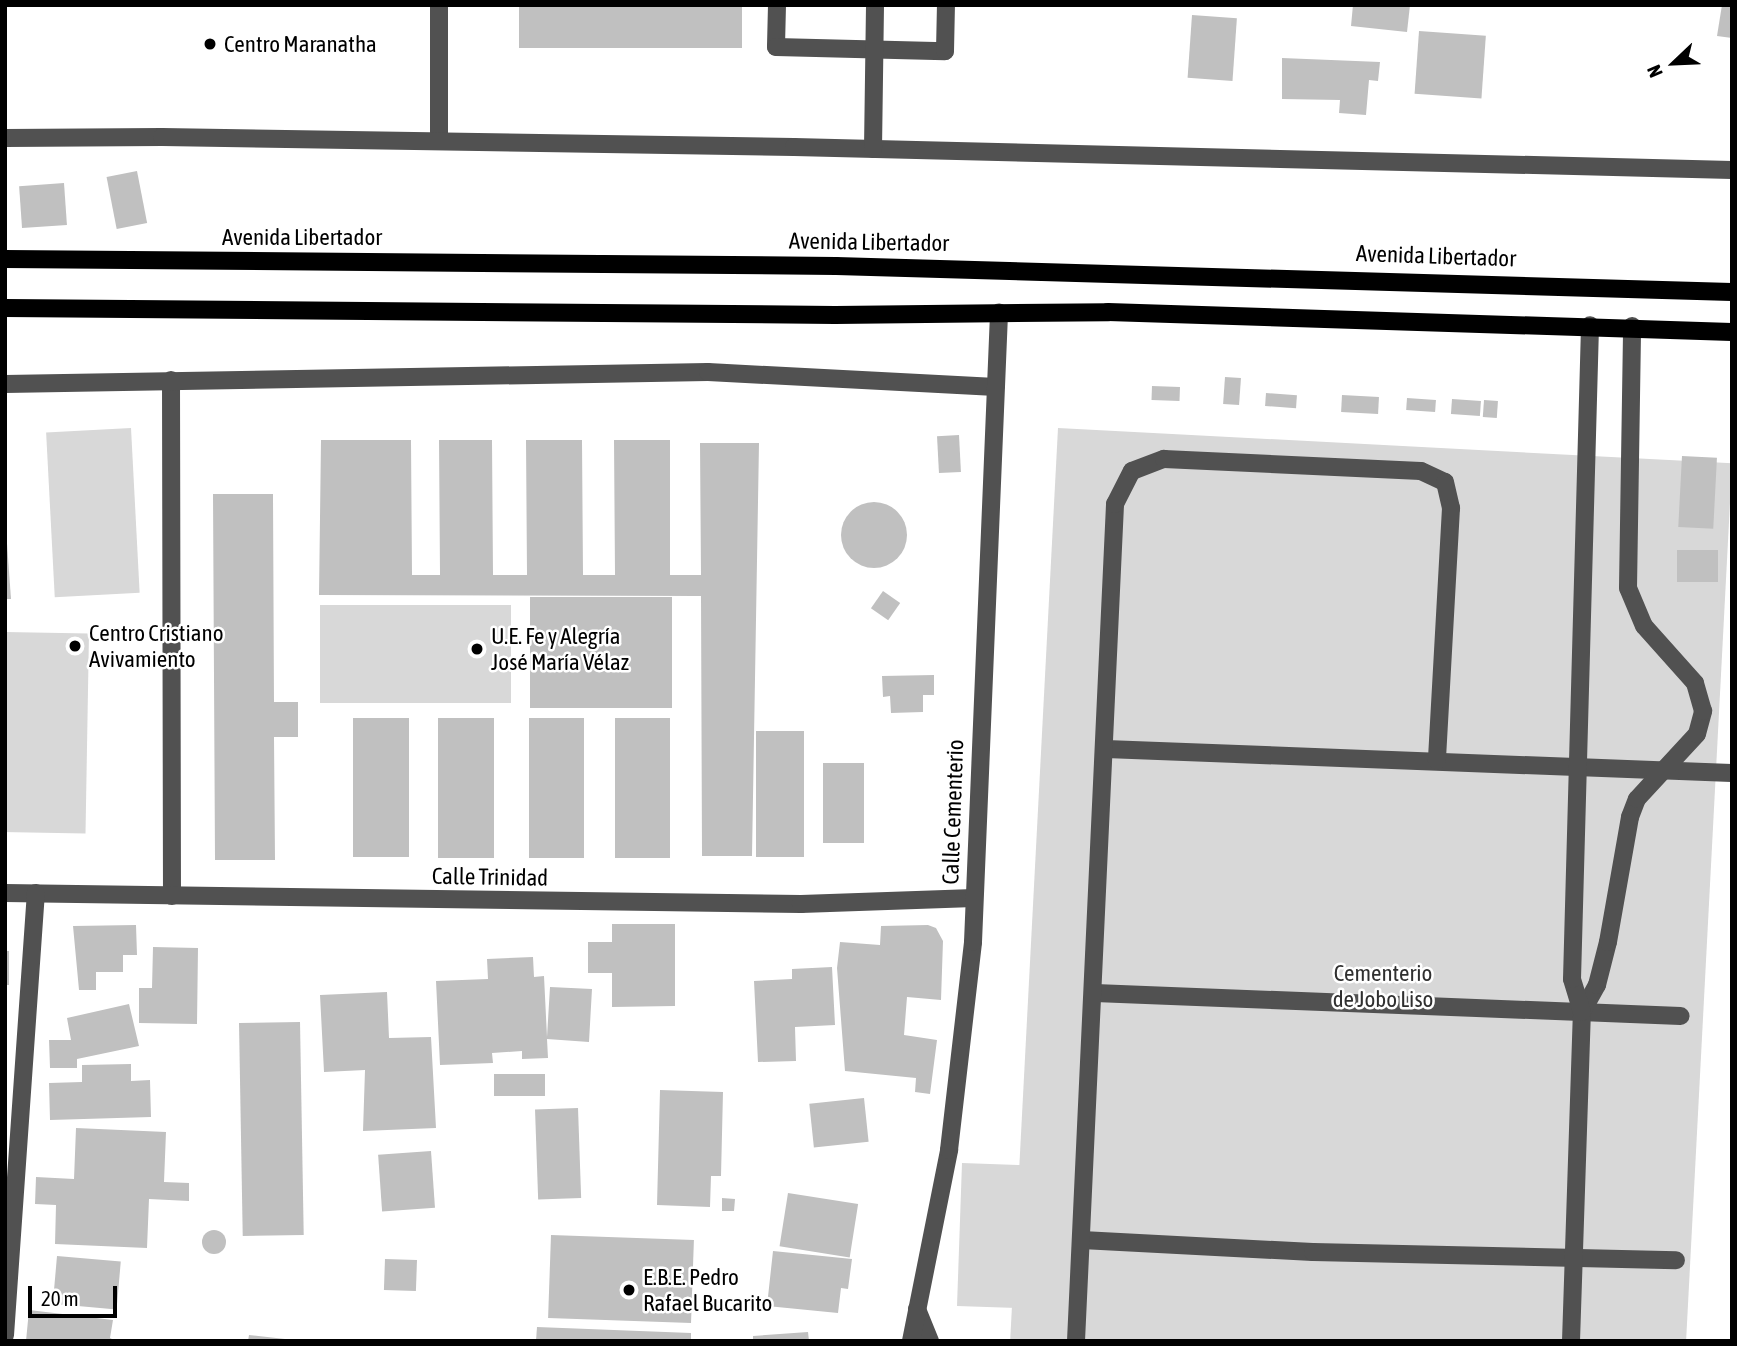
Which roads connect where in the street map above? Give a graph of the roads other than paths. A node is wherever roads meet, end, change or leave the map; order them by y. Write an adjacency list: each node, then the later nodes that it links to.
1 (439, 5): 7 (street)
2 (776, 5): 5 (street)
3 (875, 5): 5 (street)
4 (946, 5): 5 (street)
5 (875, 49): 8 (street)
6 (5, 138): 7 (street)
7 (439, 141): 8 (street)
8 (873, 149): 9 (street)
9 (1732, 170)
10 (5, 259): 11 (main road, Avenida Libertador)
11 (1732, 292)
12 (5, 308): 13 (main road)
13 (999, 313): 14 (main road); 19 (street, Calle Cementerio)
14 (1590, 325): 15 (main road); 22 (street)
15 (1632, 327): 16 (main road); 23 (street)
16 (1732, 332)
17 (171, 380): 18 (street); 19 (street); 27 (street)
18 (5, 384)
19 (996, 387): 28 (street, Calle Cementerio)
20 (1106, 749): 21 (street); 21 (street); 29 (street)
21 (1437, 761): 22 (street)
22 (1577, 766): 23 (street); 30 (street)
23 (1664, 770): 24 (street); 30 (street)
24 (1732, 773)
25 (5, 893): 26 (street, Calle Trinidad)
26 (36, 893): 27 (street, Calle Trinidad); 36 (street)
27 (172, 896): 28 (street, Calle Trinidad)
28 (974, 898): 35 (street, Calle Cementerio)
29 (1095, 993): 30 (street); 32 (street)
30 (1582, 1012): 31 (street); 33 (street)
31 (1681, 1016)
32 (1082, 1240): 33 (street); 39 (street)
33 (1574, 1258): 34 (street); 40 (street)
34 (1676, 1259)
35 (917, 1309): 37 (street, Calle Cementerio); 38 (street)
36 (5, 1335)
37 (911, 1341)
38 (929, 1341)
39 (1076, 1341)
40 (1571, 1341)

